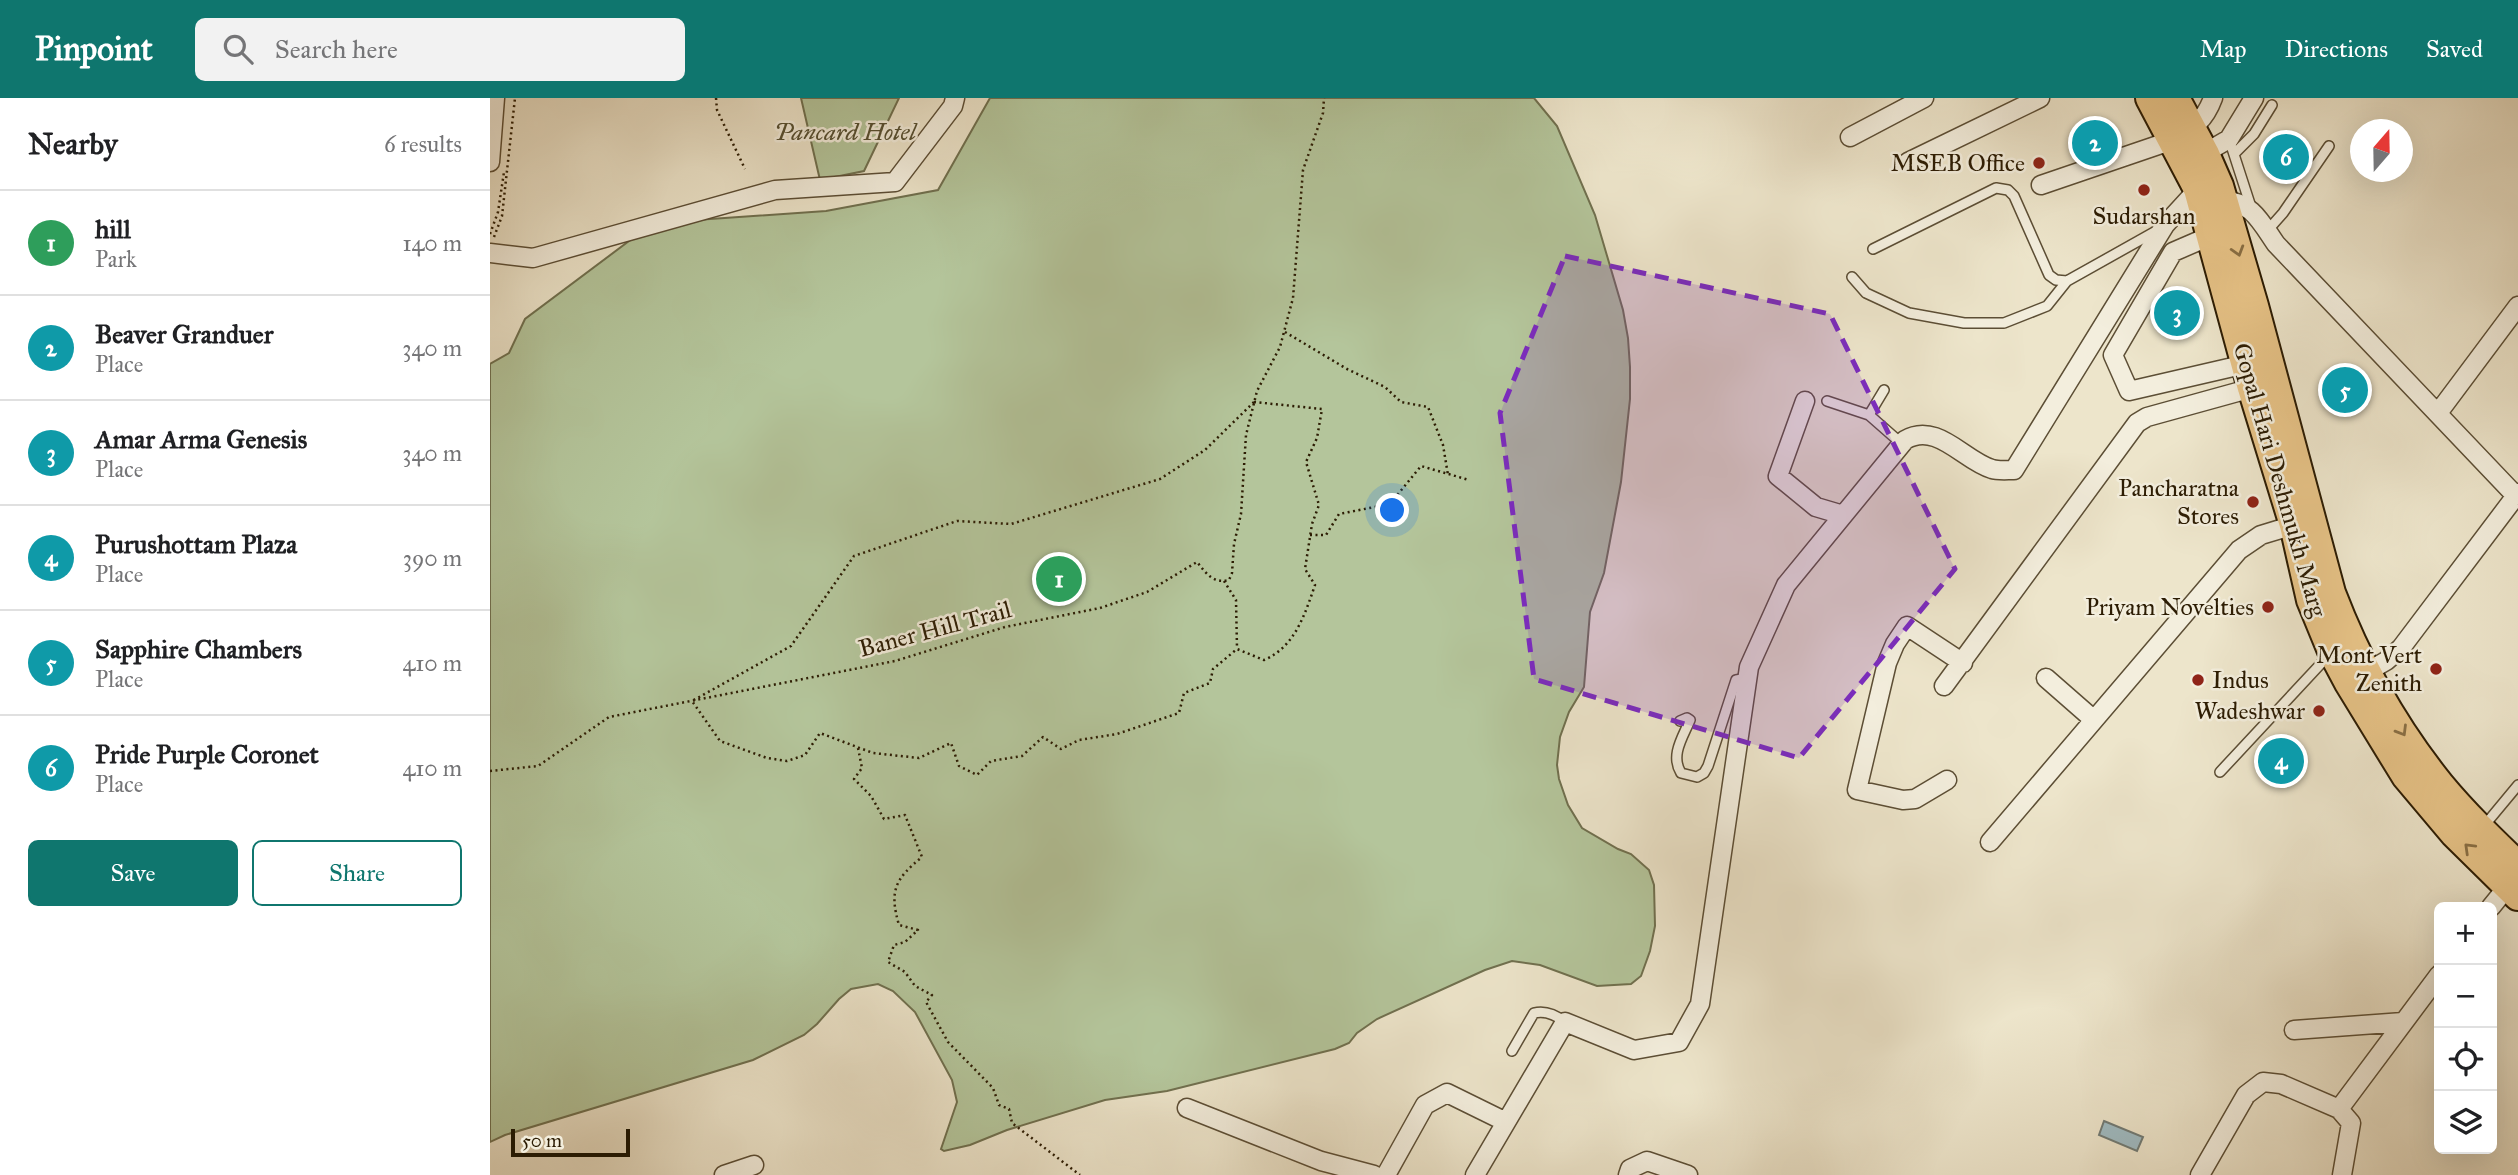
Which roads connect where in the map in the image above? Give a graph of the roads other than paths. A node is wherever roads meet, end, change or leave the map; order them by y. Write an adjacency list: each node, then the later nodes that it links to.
1 (495, 98): 14 (street)
2 (955, 98): 22 (street)
3 (1924, 98): 10 (street)
4 (2040, 98): 15 (street)
5 (2150, 98): 11 (main road, Gopal Hari Deshmukh Marg)
6 (2175, 98): 11 (main road, Gopal Hari Deshmukh Marg)
7 (2213, 98): 11 (street)
8 (2254, 98): 13 (street)
9 (2272, 106): 13 (lane)
10 (1850, 137)
11 (2189, 146): 13 (street); 16 (street); 17 (main road, Gopal Hari Deshmukh Marg)
12 (2329, 146): 20 (lane)
13 (2231, 147): 18 (lane)
14 (490, 162)
15 (1908, 162)
16 (2041, 185)
17 (2213, 192): 18 (street); 19 (street); 21 (main road, Gopal Hari Deshmukh Marg); 39 (main road, Gopal Hari Deshmukh Marg, one-way to 39)
18 (2252, 210): 20 (street)
19 (2165, 225): 25 (lane); 33 (street)
20 (2267, 231): 31 (street)
21 (2210, 236): 27 (main road, Gopal Hari Deshmukh Marg); 27 (street)
22 (491, 249)
23 (1873, 249): 25 (lane)
24 (1852, 277): 25 (lane)
25 (2067, 281)
26 (2518, 306): 31 (street)
27 (2249, 376): 36 (main road, Gopal Hari Deshmukh Marg); 38 (street)
28 (1884, 390): 32 (lane)
29 (1805, 401): 35 (street)
30 (1827, 401): 32 (lane)
31 (2438, 413): 34 (street)
32 (1869, 415): 33 (lane)
33 (1902, 444): 35 (street)
34 (2517, 494): 39 (street)
35 (1843, 515): 40 (street)
36 (2294, 525): 37 (main road, Gopal Hari Deshmukh Marg); 43 (street)
37 (2332, 651): 45 (lane); 50 (main road, Gopal Hari Deshmukh Marg, one-way to 37)
38 (1963, 663): 42 (street); 46 (street)
39 (2367, 672): 48 (main road, Gopal Hari Deshmukh Marg, one-way to 48)
40 (1748, 678): 44 (lane); 52 (street)
41 (2046, 678): 43 (street)
42 (1944, 686)
43 (2094, 720): 49 (street)
44 (1680, 721)
45 (2220, 772)
46 (1947, 780)
47 (2518, 785): 48 (lane)
48 (2481, 831): 50 (main road, Gopal Hari Deshmukh Marg)
49 (1990, 842)
50 (2511, 886)
51 (2434, 982): 53 (street)
52 (1565, 1022): 55 (lane); 58 (street)
53 (2403, 1022): 54 (street); 57 (street)
54 (2294, 1030)
55 (1511, 1051)
56 (1187, 1108): 61 (street)
57 (2339, 1109): 66 (street); 67 (street)
58 (1506, 1122): 62 (street); 63 (street)
59 (754, 1165): 60 (street)
60 (724, 1175)
61 (1374, 1175)
62 (1386, 1175)
63 (1475, 1175)
64 (1628, 1175): 65 (street)
65 (1688, 1175)
66 (2200, 1175)
67 (2342, 1175)

